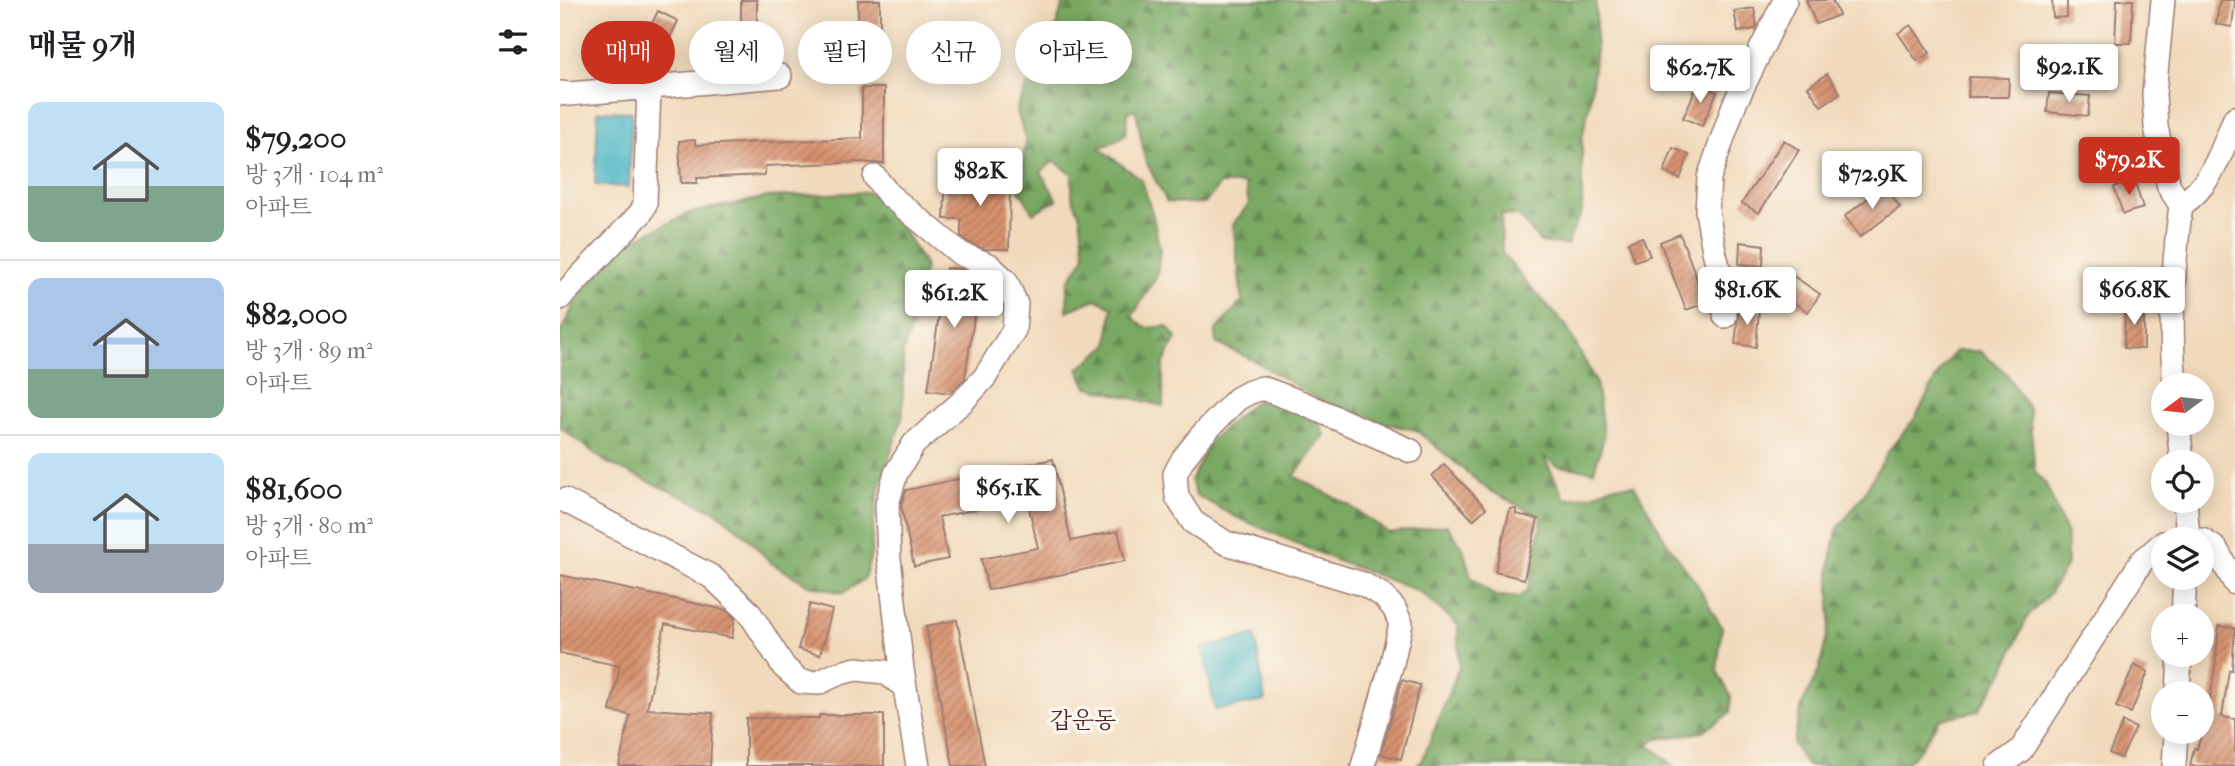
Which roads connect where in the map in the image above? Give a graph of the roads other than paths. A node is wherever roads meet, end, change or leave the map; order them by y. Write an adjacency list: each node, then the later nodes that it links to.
1 (1785, 0): 10 (street)
2 (2163, 0): 8 (street)
3 (689, 84): 4 (street)
4 (649, 87): 5 (street); 9 (street)
5 (560, 93)
6 (2235, 118): 8 (street)
7 (874, 177): 17 (street)
8 (2181, 205): 11 (street)
9 (560, 298)
10 (1725, 316)
11 (2174, 373)
12 (1411, 451): 20 (street)
13 (564, 499): 17 (street)
14 (2214, 548): 16 (street)
15 (2151, 553): 21 (street)
16 (2235, 583)
17 (905, 687): 19 (street)
18 (2176, 744): 22 (street)
19 (918, 766)
20 (1363, 766)
21 (1999, 766)
22 (2175, 766)

